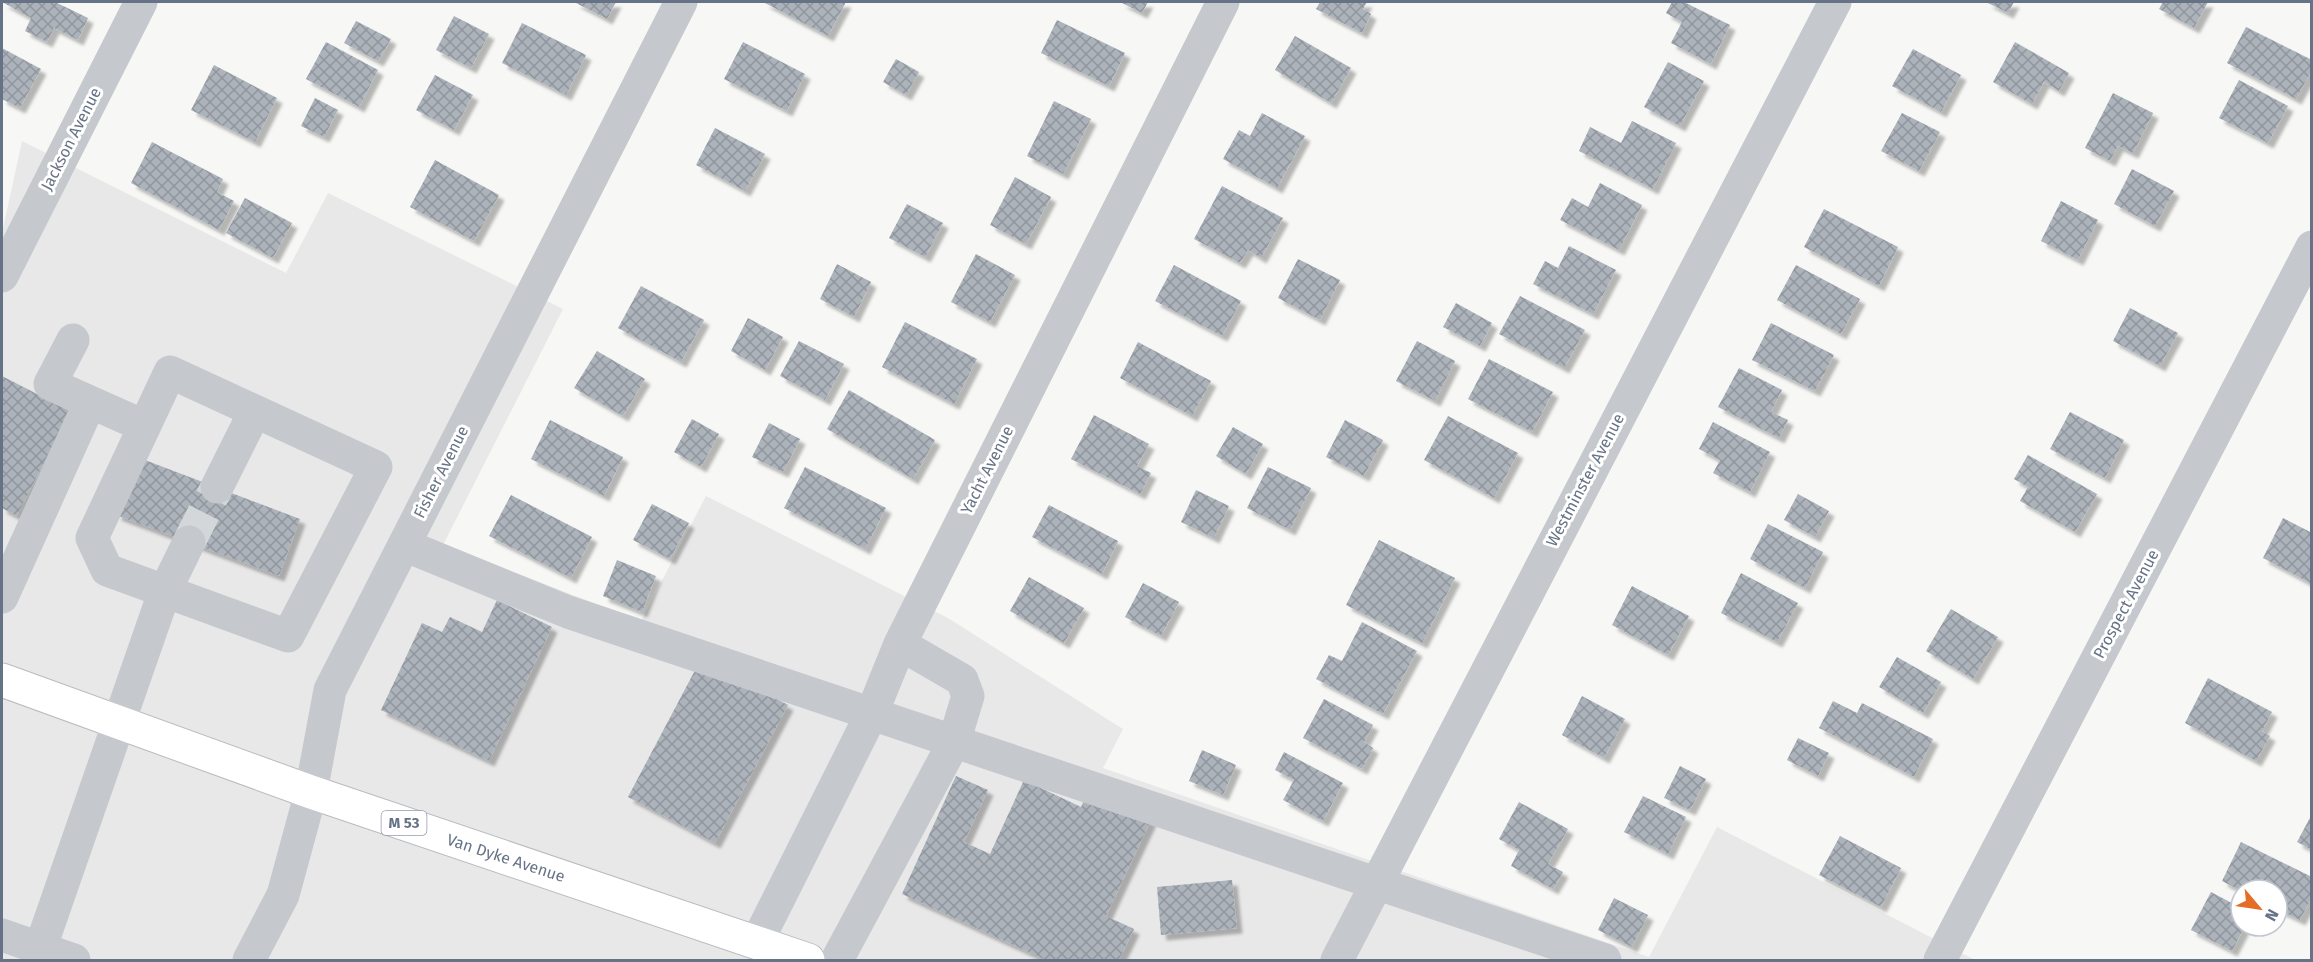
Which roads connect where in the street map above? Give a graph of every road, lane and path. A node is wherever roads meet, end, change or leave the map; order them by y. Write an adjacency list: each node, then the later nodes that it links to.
1 (141, 2): 6 (street, Jackson Avenue)
2 (681, 2): 14 (street, Fisher Avenue)
3 (1223, 2): 17 (street, Yacht Avenue)
4 (1835, 2): 23 (street, Westminster Avenue)
5 (2312, 247): 33 (street, Prospect Avenue)
6 (2, 276)
7 (73, 340): 8 (street)
8 (90, 402): 10 (street); 12 (street)
9 (255, 411): 10 (street); 11 (street); 15 (street)
10 (144, 426): 15 (street)
11 (217, 487)
12 (13, 540): 16 (street)
13 (189, 542): 15 (street)
14 (404, 545): 19 (street); 22 (street, Fisher Avenue)
15 (164, 593): 20 (street)
16 (2, 597)
17 (900, 644): 19 (street, Yacht Avenue); 21 (street)
18 (2, 680): 20 (main road, Van Dyke Avenue / M 53)
19 (872, 713): 21 (street); 25 (street, Yacht Avenue)
20 (121, 723): 22 (main road, Van Dyke Avenue / M 53); 26 (street)
21 (954, 742): 23 (street); 30 (street)
22 (311, 792): 25 (main road, Van Dyke Avenue / M 53); 28 (street, Fisher Avenue)
23 (1375, 883): 31 (street, Westminster Avenue); 32 (street)
24 (2, 935): 26 (street)
25 (757, 942): 29 (main road, Van Dyke Avenue / M 53)
26 (40, 949): 27 (street)
27 (74, 960)
28 (249, 960)
29 (806, 960)
30 (837, 960)
31 (1337, 960)
32 (1605, 960)
33 (1940, 960)

